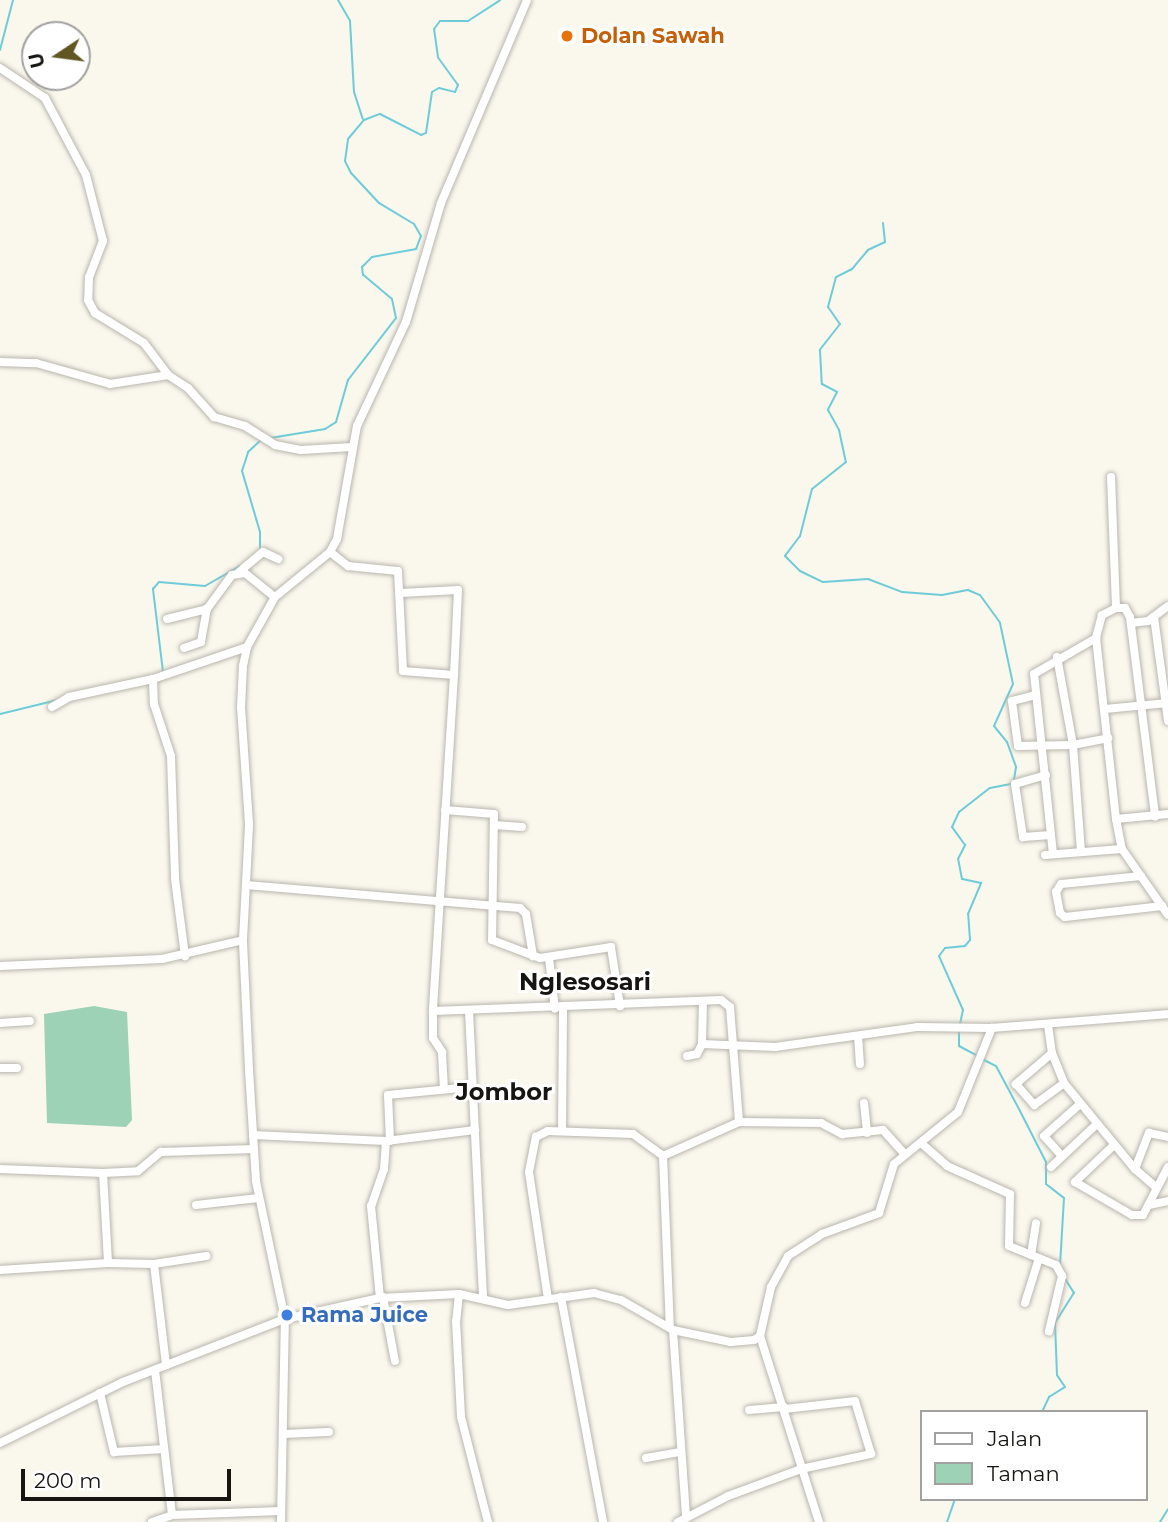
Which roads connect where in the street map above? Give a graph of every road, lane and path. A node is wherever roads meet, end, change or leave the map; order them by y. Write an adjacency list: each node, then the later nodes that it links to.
1 (527, 0): 5 (street)
2 (0, 68): 4 (street)
3 (0, 362): 4 (street)
4 (168, 374): 5 (street)
5 (352, 447): 7 (street)
6 (1111, 477): 13 (street)
7 (330, 552): 10 (street); 11 (street)
8 (278, 559): 9 (street)
9 (239, 572): 11 (street); 14 (street)
10 (400, 593): 22 (street); 22 (street)
11 (275, 597): 19 (street)
12 (1168, 606): 15 (street)
13 (1116, 608): 17 (street); 18 (street)
14 (207, 609): 16 (street); 20 (street)
15 (1154, 617): 17 (street); 25 (street)
16 (167, 619)
17 (1131, 622): 27 (street)
18 (1096, 638): 21 (street); 28 (street)
19 (247, 647): 23 (street); 44 (street)
20 (184, 648)
21 (1057, 657): 24 (street); 31 (street)
22 (454, 675): 34 (street)
23 (153, 678): 26 (street); 50 (street)
24 (1036, 695): 32 (street); 32 (street)
25 (1167, 704): 27 (street); 29 (street)
26 (52, 707)
27 (1141, 707): 28 (street); 36 (street)
28 (1105, 709): 30 (street)
29 (1168, 721)
30 (1108, 738): 31 (street); 37 (street)
31 (1073, 745): 32 (street); 42 (street)
32 (1044, 747): 33 (street)
33 (1046, 775): 40 (street); 40 (street)
34 (445, 810): 38 (street); 45 (street)
35 (1168, 814): 36 (street)
36 (1155, 816): 37 (street)
37 (1116, 819): 41 (street)
38 (494, 825): 39 (street); 46 (street)
39 (522, 827)
40 (1051, 835): 42 (street)
41 (1122, 849): 42 (street); 43 (street)
42 (1081, 852)
43 (1141, 876): 47 (street); 47 (street)
44 (246, 885): 45 (street); 49 (street)
45 (436, 900): 46 (street); 57 (street)
46 (491, 905): 51 (street); 51 (street)
47 (1162, 906): 48 (street)
48 (1168, 915)
49 (243, 940): 50 (street); 82 (street)
50 (185, 956): 53 (street)
51 (533, 956): 52 (street)
52 (549, 958): 55 (street); 56 (street)
53 (0, 967)
54 (703, 1001): 55 (street); 65 (street); 66 (street)
55 (620, 1006): 56 (street)
56 (559, 1009): 58 (street); 80 (street)
57 (433, 1011): 58 (street); 74 (street)
58 (470, 1011): 73 (street)
59 (1168, 1014): 62 (street)
60 (30, 1021): 61 (street)
61 (0, 1023)
62 (1048, 1025): 63 (street); 67 (street)
63 (992, 1028): 64 (street); 85 (street)
64 (858, 1036): 66 (street); 69 (street)
65 (702, 1044): 66 (street); 68 (street)
66 (734, 1046): 77 (street)
67 (1052, 1053): 72 (street); 72 (street)
68 (687, 1056)
69 (860, 1064)
70 (0, 1068): 71 (street)
71 (17, 1068)
72 (1064, 1083): 76 (street)
73 (471, 1087): 74 (street); 79 (street)
74 (444, 1088): 84 (street)
75 (864, 1103): 81 (street)
76 (1079, 1105): 78 (street); 89 (street)
77 (739, 1122): 81 (street); 90 (street)
78 (1097, 1124): 86 (street); 89 (street)
79 (475, 1130): 84 (street); 110 (street)
80 (562, 1130): 90 (street); 111 (street)
81 (867, 1133): 88 (street)
82 (253, 1135): 84 (street); 87 (street)
83 (1168, 1137): 94 (street)
84 (388, 1141): 109 (street)
85 (921, 1143): 88 (street); 103 (street)
86 (1114, 1145): 94 (street); 100 (street)
87 (254, 1149): 95 (street); 97 (street)
88 (904, 1153): 116 (street)
89 (1060, 1155): 91 (street)
90 (663, 1156): 114 (street)
91 (1051, 1167)
92 (1168, 1167): 96 (street)
93 (0, 1169): 95 (street)
94 (1135, 1169): 96 (street)
95 (103, 1173): 104 (street)
96 (1156, 1187): 100 (street)
97 (259, 1198): 99 (street); 113 (street)
98 (1168, 1200): 100 (street)
99 (196, 1205)
100 (1149, 1205)
101 (1036, 1223): 103 (street)
102 (206, 1256): 105 (street)
103 (1035, 1257): 112 (street); 115 (street)
104 (108, 1263): 105 (street); 106 (street)
105 (154, 1264): 118 (street)
106 (0, 1270)
107 (460, 1294): 109 (street); 110 (street); 135 (street)
108 (561, 1297): 111 (street); 114 (street); 136 (street)
109 (381, 1298): 113 (street); 117 (street)
110 (483, 1298): 111 (street)
111 (548, 1299)
112 (1025, 1303)
113 (285, 1319): 118 (street); 124 (street)
114 (671, 1329): 116 (street); 127 (street)
115 (1049, 1331)
116 (761, 1336): 121 (street)
117 (395, 1361)
118 (166, 1365): 119 (street)
119 (155, 1370): 120 (street); 126 (street)
120 (100, 1393): 125 (street); 126 (street)
121 (784, 1408): 122 (street); 129 (street); 129 (street)
122 (749, 1410)
123 (329, 1432): 124 (street)
124 (283, 1434): 130 (street)
125 (0, 1443)
126 (164, 1449): 131 (street)
127 (680, 1452): 128 (street); 132 (street)
128 (646, 1458)
129 (801, 1469): 132 (street); 137 (street)
130 (281, 1511): 131 (street); 134 (street)
131 (172, 1515): 133 (street)
132 (682, 1520)
133 (152, 1522)
134 (281, 1522)
135 (488, 1522)
136 (603, 1522)
137 (819, 1522)

